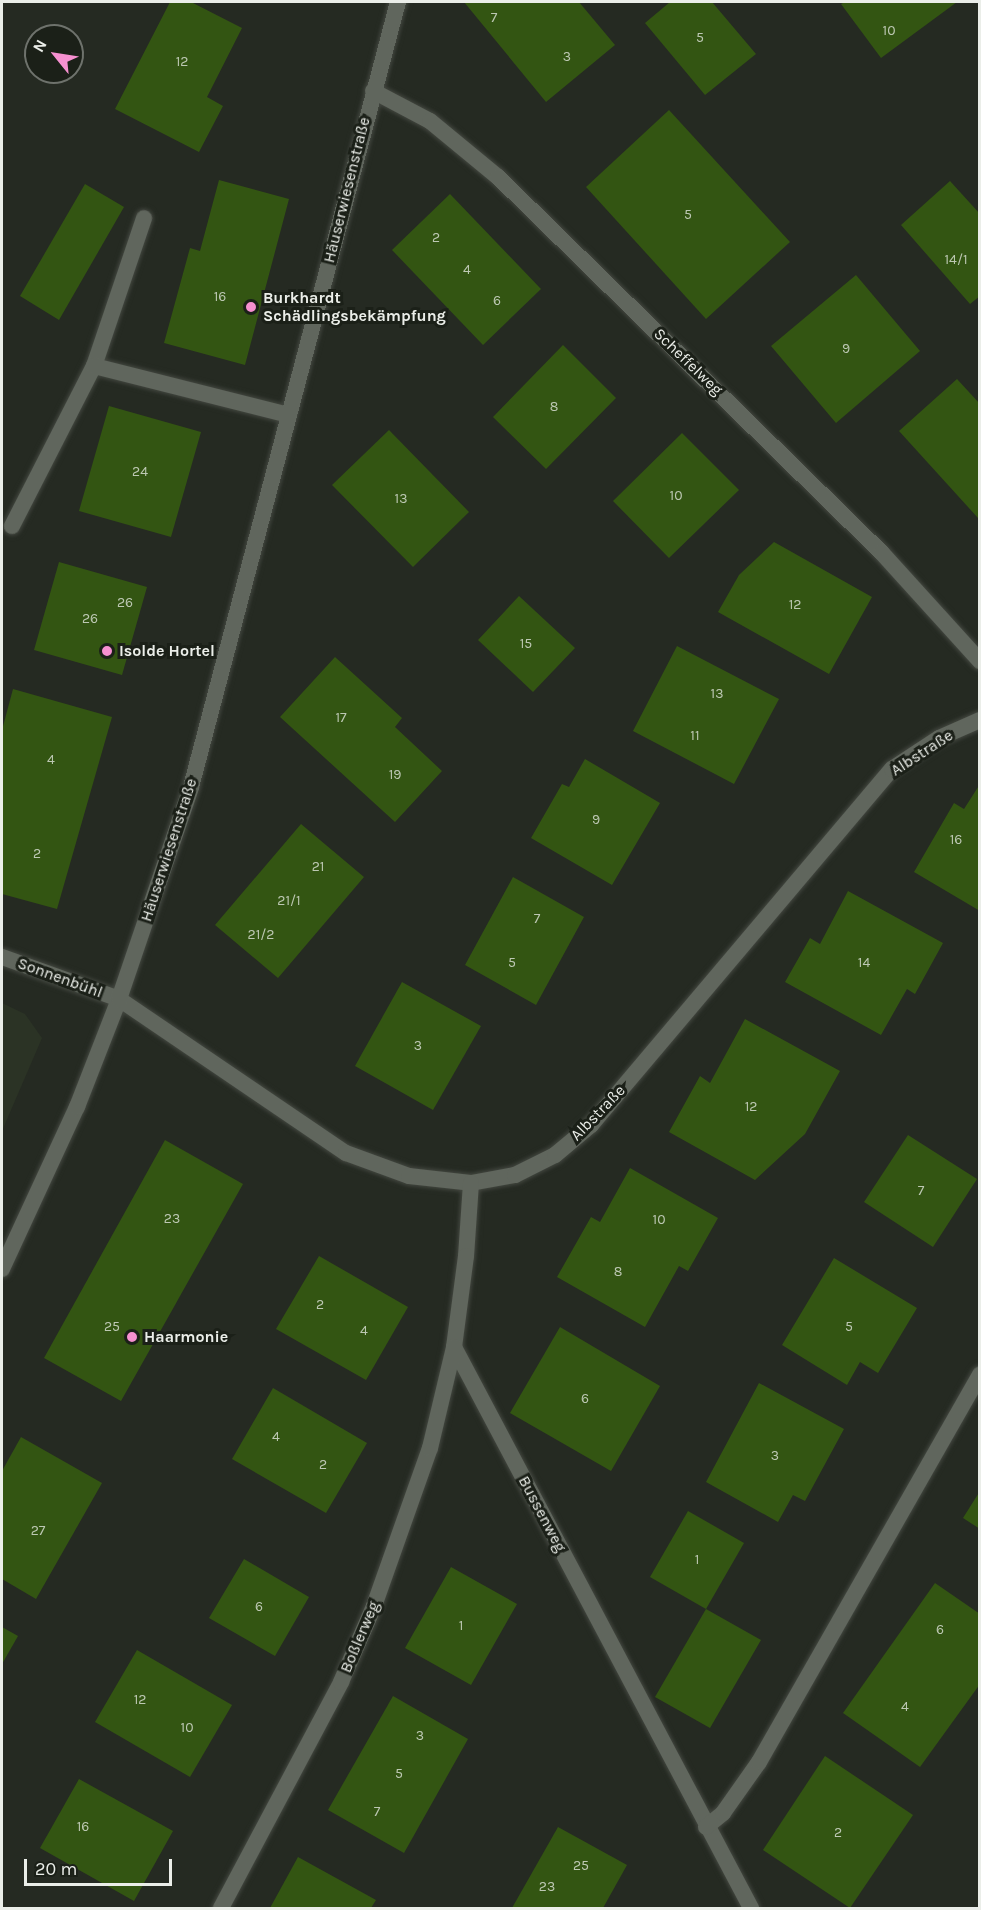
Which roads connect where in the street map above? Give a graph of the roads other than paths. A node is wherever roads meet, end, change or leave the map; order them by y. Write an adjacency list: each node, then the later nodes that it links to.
1 (398, 2): 2 (street, Häuserwiesenstraße)
2 (373, 91): 5 (street, Häuserwiesenstraße); 7 (street, Scheffelweg)
3 (144, 218): 4 (street)
4 (94, 366): 5 (street); 6 (street)
5 (289, 415): 10 (street, Häuserwiesenstraße)
6 (12, 526)
7 (980, 661)
8 (980, 720): 11 (street, Albstraße)
9 (2, 957): 10 (street, Sonnenbühl)
10 (119, 999): 11 (street, Albstraße); 12 (street, Häuserwiesenstraße)
11 (471, 1183): 13 (street)
12 (2, 1269)
13 (454, 1347): 15 (street, Bussenweg); 16 (street, Boßlerweg)
14 (980, 1375): 15 (street)
15 (706, 1827): 17 (street, Bussenweg)
16 (221, 1908)
17 (751, 1908)

